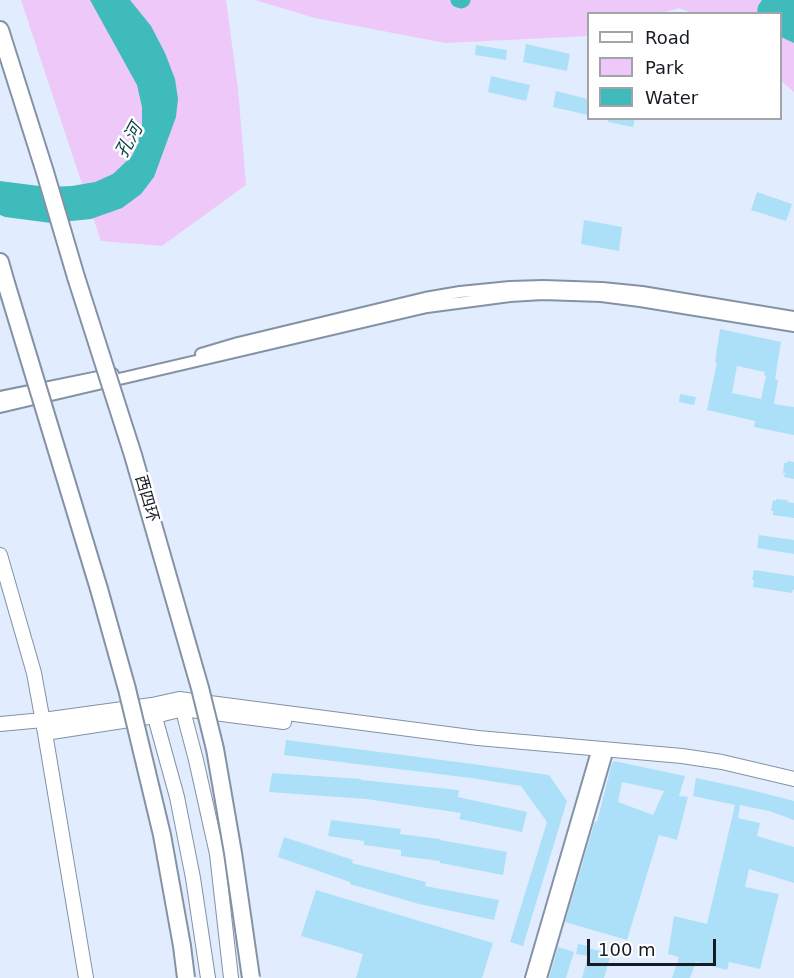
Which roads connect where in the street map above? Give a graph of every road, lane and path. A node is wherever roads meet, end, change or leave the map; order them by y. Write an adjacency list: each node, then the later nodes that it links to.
1 (0, 30): 19 (highway, 西四环, bridge)
2 (0, 262): 16 (highway, bridge)
3 (794, 317): 5 (street)
4 (794, 326): 6 (street)
5 (0, 397)
6 (0, 407)
7 (0, 555): 11 (street)
8 (181, 704): 9 (street); 12 (street); 18 (street)
9 (153, 710): 11 (street); 17 (street)
10 (0, 724): 11 (street)
11 (44, 727): 15 (street)
12 (602, 753): 13 (street); 14 (street); 20 (street); 21 (street)
13 (794, 779)
14 (794, 788)
15 (86, 978)
16 (186, 978)
17 (208, 978)
18 (231, 978)
19 (250, 978)
20 (531, 978)
21 (541, 978)

